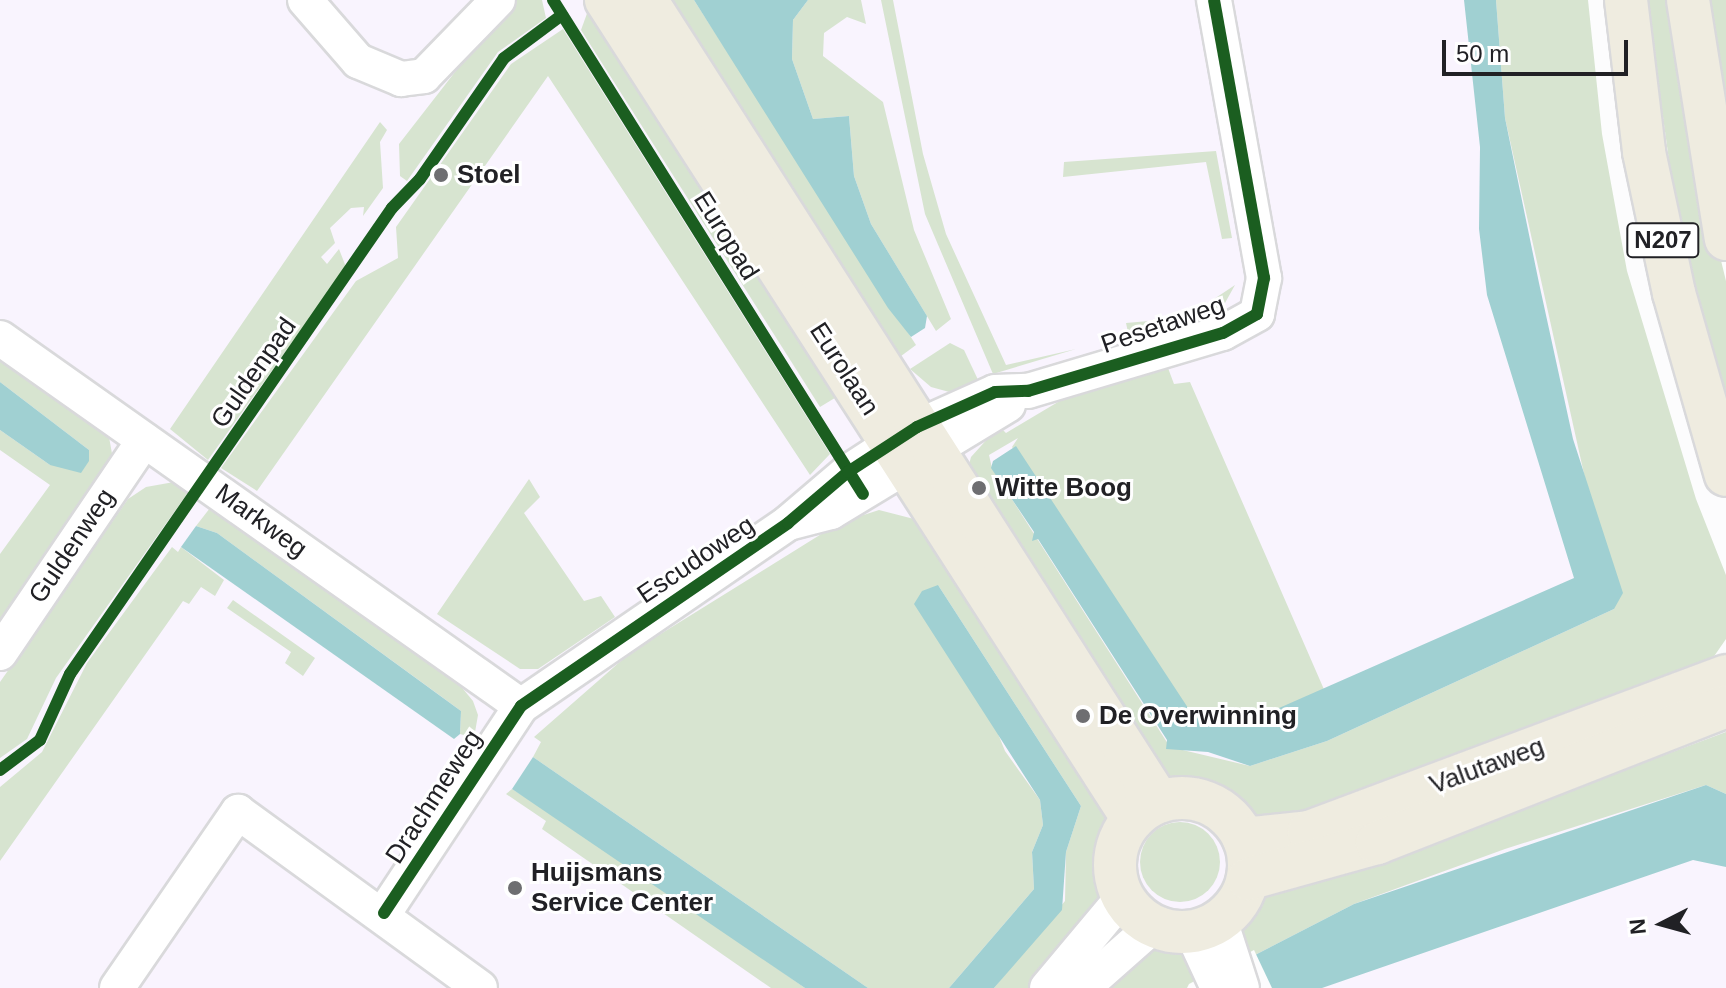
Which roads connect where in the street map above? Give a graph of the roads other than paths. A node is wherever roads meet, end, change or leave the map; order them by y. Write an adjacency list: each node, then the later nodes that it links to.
1 (305, 0): 7 (street)
2 (606, 0): 11 (main road, Eurolaan)
3 (646, 0): 11 (main road, Eurolaan)
4 (1214, 0): 11 (street, Pesetaweg)
5 (1626, 0): 12 (main road, N207)
6 (1688, 0): 8 (main road, N207)
7 (489, 4)
8 (1726, 239)
9 (0, 338): 10 (street, Markweg)
10 (144, 440): 13 (street, Guldenweg); 15 (street, Markweg)
11 (912, 448): 15 (street, Escudoweg); 17 (main road, Eurolaan)
12 (1726, 475)
13 (0, 653)
14 (1726, 676): 18 (main road, Valutaweg)
15 (521, 706): 20 (street, Drachmeweg)
16 (1726, 706): 18 (main road, Valutaweg)
17 (1146, 810): 18 (main road); 19 (main road)
18 (1246, 859): 21 (main road)
19 (1123, 897): 21 (main road); 24 (street)
20 (384, 913): 22 (street); 23 (street)
21 (1209, 954): 25 (street)
22 (117, 988)
23 (480, 988)
24 (1047, 988)
25 (1083, 988)

